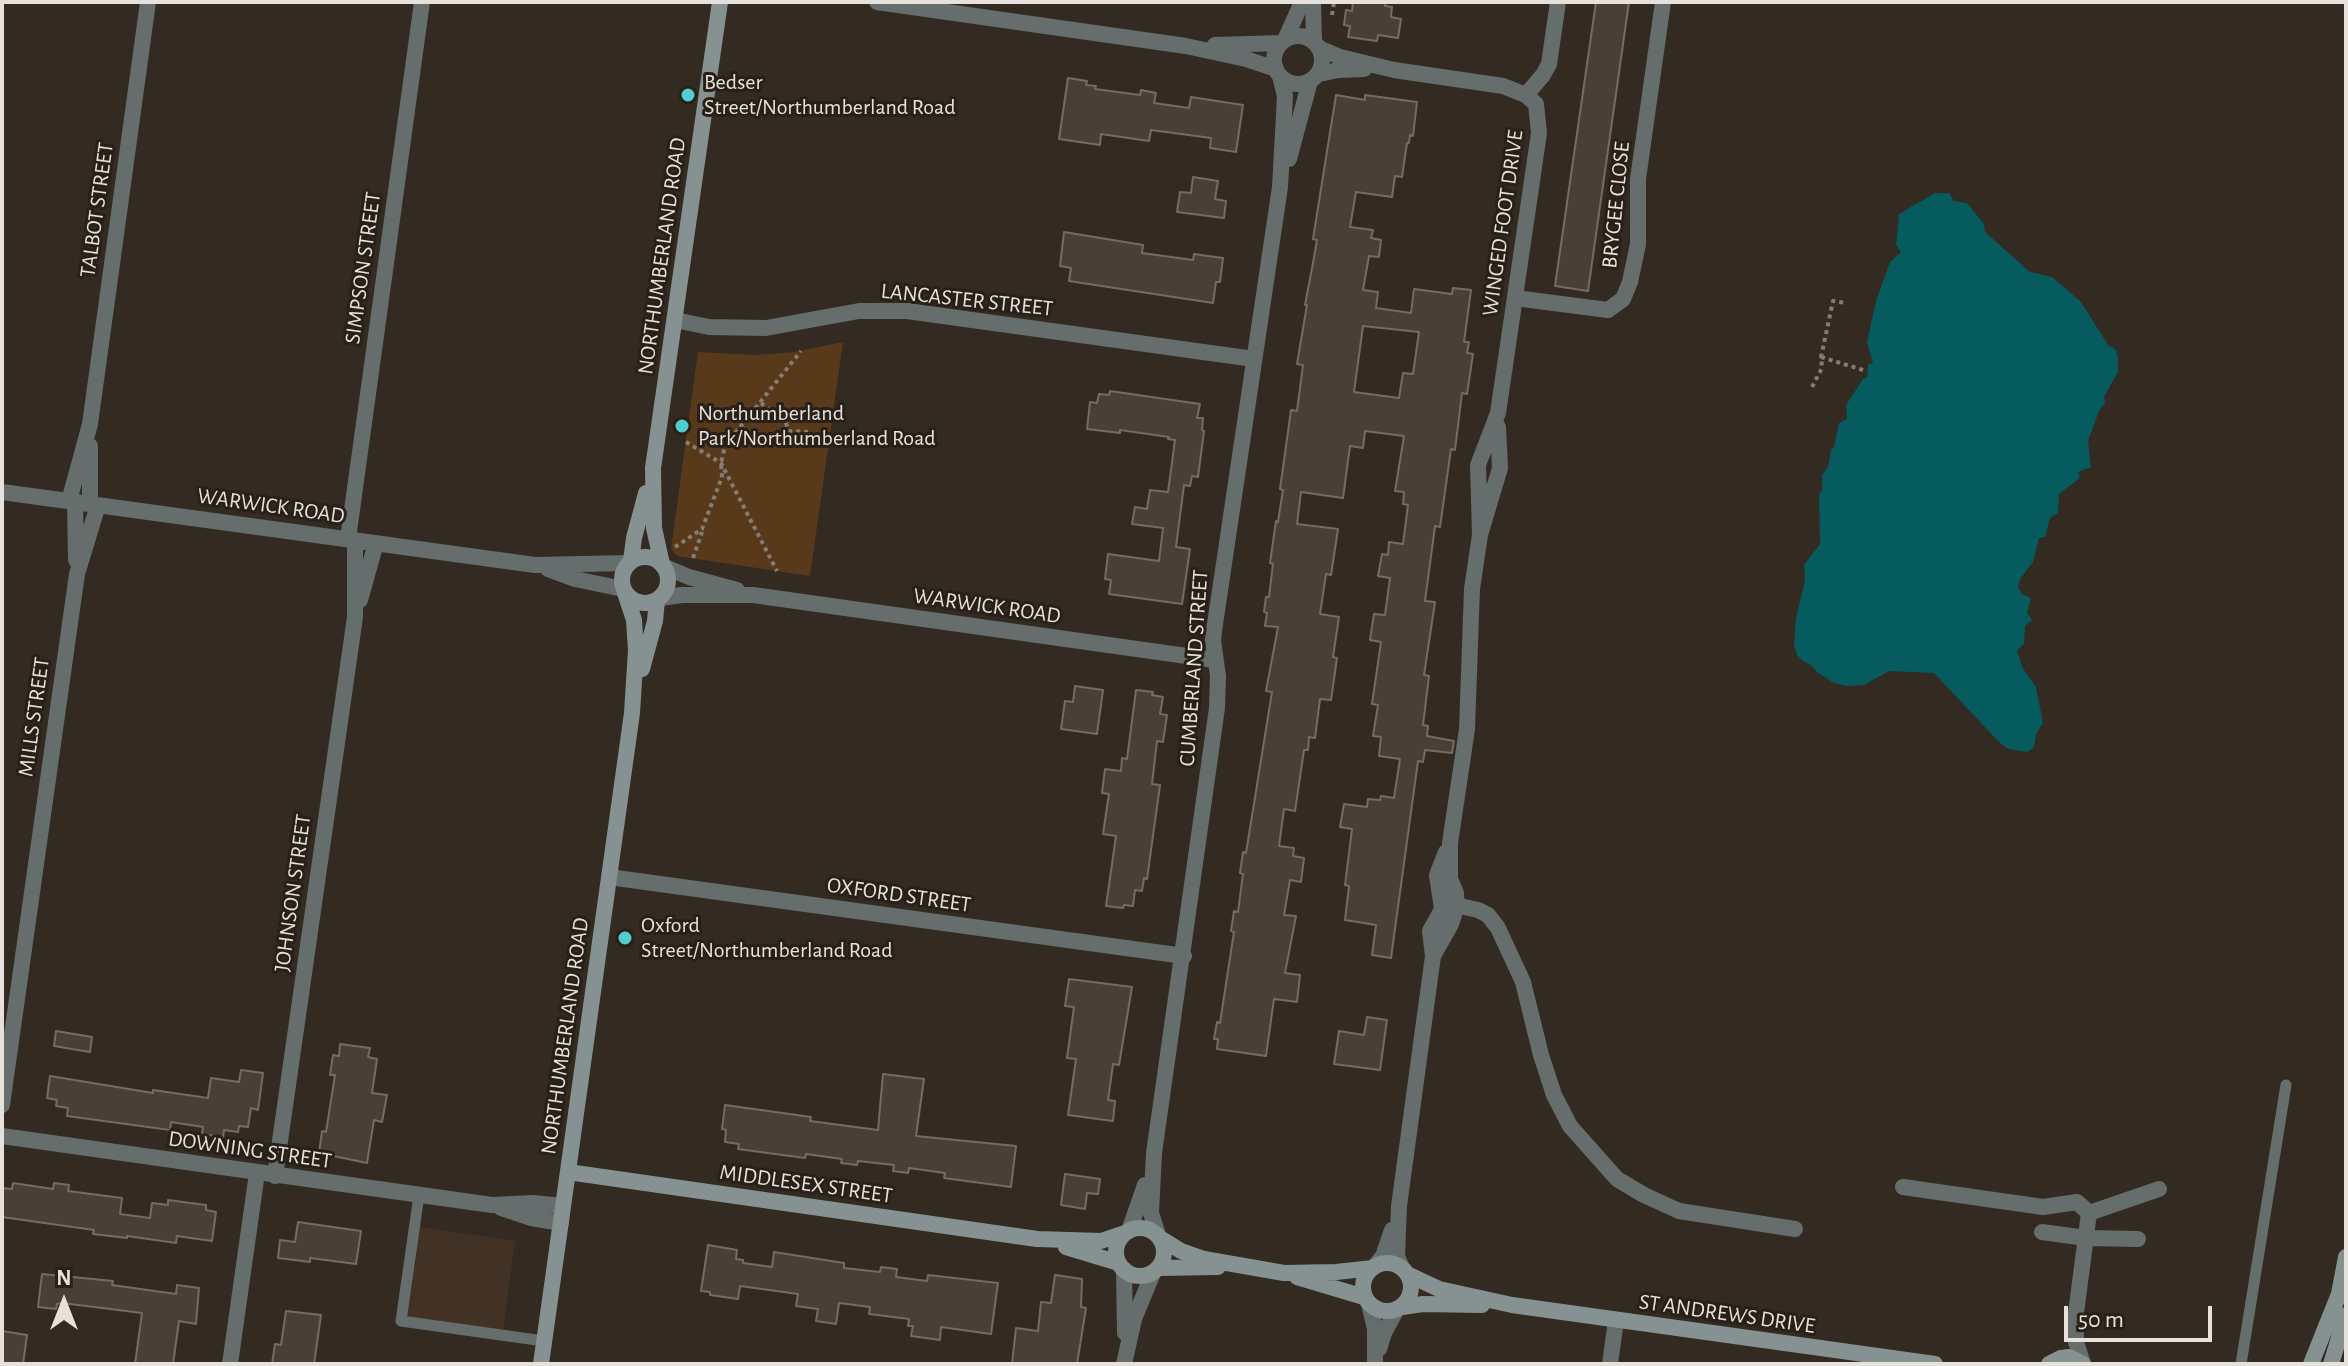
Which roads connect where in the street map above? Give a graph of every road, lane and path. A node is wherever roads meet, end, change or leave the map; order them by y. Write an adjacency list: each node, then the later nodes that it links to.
1 (148, 2): 33 (street, TALBOT STREET)
2 (422, 2): 35 (street, SIMPSON STREET)
3 (720, 2): 21 (street, NORTHUMBERLAND ROAD)
4 (877, 2): 10 (street)
5 (1015, 2): 10 (street)
6 (1302, 2): 11 (street)
7 (1313, 2): 12 (street)
8 (1558, 2): 17 (street)
9 (1663, 2): 19 (street, BRYGEE CLOSE)
10 (1012, 21): 13 (street)
11 (1283, 42): 12 (street); 13 (street); 15 (street)
12 (1317, 45): 14 (street); 16 (street)
13 (1186, 46): 15 (street)
14 (1394, 70): 16 (street); 17 (street)
15 (1278, 72): 16 (street); 18 (street, CUMBERLAND STREET)
16 (1314, 78): 18 (street, CUMBERLAND STREET)
17 (1526, 95): 19 (street, WINGED FOOT DRIVE)
18 (1280, 187): 24 (street, CUMBERLAND STREET)
19 (1515, 298): 49 (street, WINGED FOOT DRIVE)
20 (1846, 303): 23 (path)
21 (675, 320): 24 (street, LANCASTER STREET); 31 (street, NORTHUMBERLAND ROAD)
22 (801, 351): 27 (path)
23 (1821, 357): 25 (path); 26 (path)
24 (1254, 359): 46 (street, CUMBERLAND STREET)
25 (1863, 370)
26 (1812, 387)
27 (761, 403): 28 (path); 30 (path)
28 (808, 432)
29 (686, 442): 30 (path)
30 (721, 463): 34 (path); 41 (path)
31 (653, 468): 38 (street, NORTHUMBERLAND ROAD); 39 (street, NORTHUMBERLAND ROAD)
32 (2, 492): 33 (street, WARWICK ROAD)
33 (83, 503): 35 (street, WARWICK ROAD); 52 (street, MILLS STREET)
34 (702, 529): 37 (path); 38 (path)
35 (352, 540): 36 (street, WARWICK ROAD); 45 (street, JOHNSON STREET)
36 (376, 543): 40 (street, WARWICK ROAD); 45 (street, JOHNSON STREET)
37 (693, 558)
38 (665, 560): 39 (street); 43 (street, WARWICK ROAD); 44 (street)
39 (630, 562): 40 (street, WARWICK ROAD); 42 (street)
40 (535, 565): 42 (street, WARWICK ROAD)
41 (777, 571)
42 (624, 591): 44 (street); 47 (street, NORTHUMBERLAND ROAD)
43 (753, 595): 44 (street, WARWICK ROAD); 46 (street, WARWICK ROAD)
44 (658, 599): 47 (street, NORTHUMBERLAND ROAD)
45 (355, 617): 57 (street, JOHNSON STREET)
46 (1215, 660): 50 (street, CUMBERLAND STREET)
47 (632, 713): 48 (street, NORTHUMBERLAND ROAD)
48 (609, 877): 50 (street, OXFORD STREET); 55 (street, NORTHUMBERLAND ROAD)
49 (1450, 904): 61 (street); 64 (street)
50 (1184, 956): 54 (street, CUMBERLAND STREET)
51 (2286, 1085): 94 (lane)
52 (2, 1105)
53 (2, 1136): 56 (street, DOWNING STREET)
54 (1154, 1153): 65 (street, CUMBERLAND STREET); 67 (street, CUMBERLAND STREET)
55 (568, 1172): 63 (street, NORTHUMBERLAND ROAD); 69 (street, MIDDLESEX STREET)
56 (257, 1173): 57 (street, DOWNING STREET); 89 (street)
57 (275, 1176): 60 (street, DOWNING STREET)
58 (1903, 1187): 62 (street)
59 (2159, 1189): 62 (street)
60 (419, 1195): 63 (street, DOWNING STREET); 84 (lane)
61 (1399, 1206): 74 (street); 76 (street)
62 (2089, 1213): 68 (street)
63 (562, 1215): 84 (street, NORTHUMBERLAND ROAD)
64 (1795, 1229)
65 (1127, 1232): 67 (street); 69 (street, MIDDLESEX STREET); 72 (street)
66 (2042, 1232): 68 (street)
67 (1159, 1237): 73 (street); 75 (street)
68 (2086, 1238): 70 (street); 81 (street)
69 (1037, 1239): 72 (street, MIDDLESEX STREET)
70 (2138, 1239)
71 (2346, 1257): 95 (street)
72 (1121, 1266): 75 (street); 85 (street)
73 (1236, 1266): 75 (street); 77 (street)
74 (1374, 1267): 76 (street); 77 (street); 78 (street)
75 (1156, 1270): 85 (street)
76 (1405, 1271): 79 (street, ST ANDREWS DRIVE); 80 (street)
77 (1284, 1273): 78 (street)
78 (1366, 1301): 80 (street); 87 (street)
79 (1512, 1305): 80 (street, ST ANDREWS DRIVE); 83 (street, ST ANDREWS DRIVE)
80 (1399, 1308): 87 (street)
81 (2076, 1313): 88 (street); 93 (street)
82 (2346, 1315): 96 (street)
83 (1616, 1320): 86 (street, ST ANDREWS DRIVE); 91 (street)
84 (544, 1341): 90 (street, NORTHUMBERLAND ROAD)
85 (1125, 1357)
86 (1839, 1358): 92 (street, ST ANDREWS DRIVE)
87 (1376, 1361)
88 (2051, 1362): 93 (street)
89 (230, 1364)
90 (541, 1364)
91 (1610, 1364)
92 (1935, 1364)
93 (2083, 1364)
94 (2241, 1364)
95 (2311, 1364)
96 (2331, 1364)

